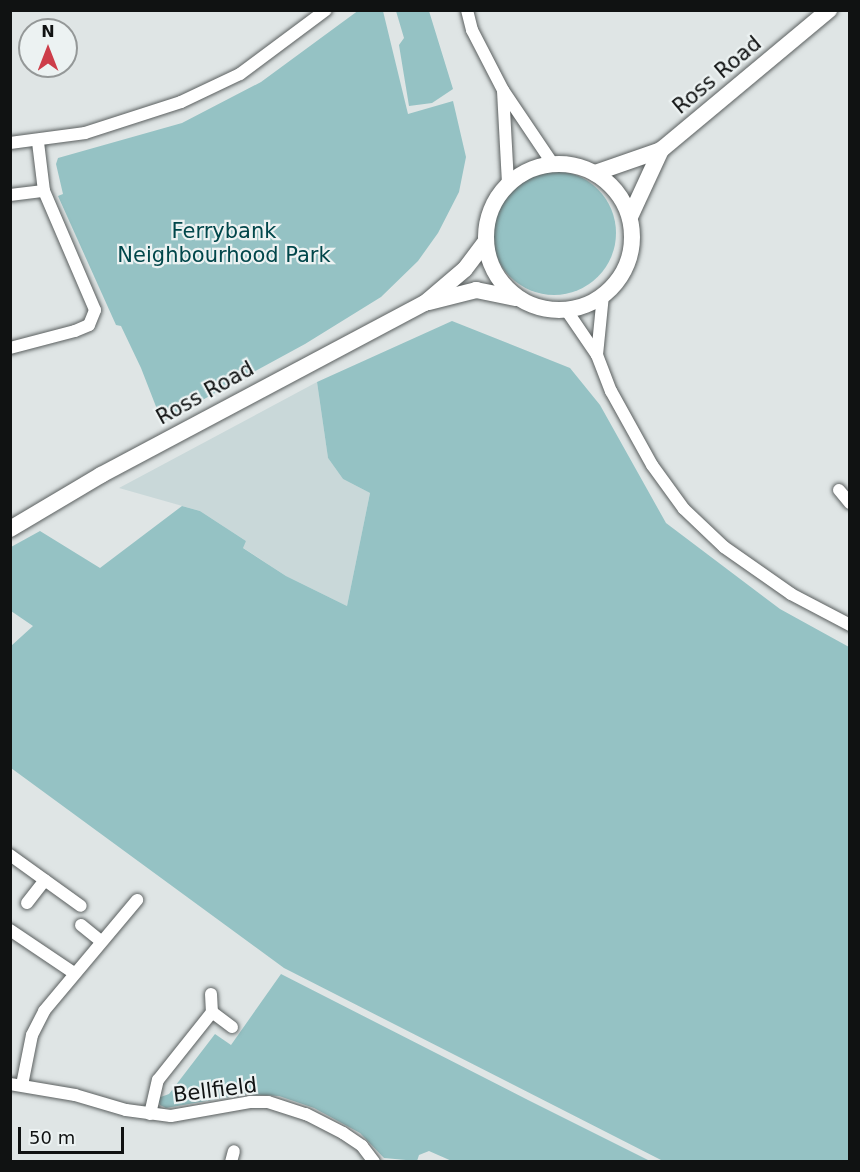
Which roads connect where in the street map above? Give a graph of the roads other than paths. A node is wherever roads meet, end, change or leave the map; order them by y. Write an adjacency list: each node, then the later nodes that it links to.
1 (326, 10): 5 (street)
2 (467, 10): 4 (street)
3 (829, 10): 7 (main road, Ross Road)
4 (503, 90): 8 (street); 10 (street)
5 (38, 142): 6 (street); 11 (street)
6 (10, 143)
7 (661, 150): 9 (main road); 13 (main road)
8 (553, 164): 9 (main road); 10 (main road)
9 (595, 173): 13 (main road)
10 (508, 182): 14 (main road)
11 (44, 190): 12 (street); 19 (street)
12 (10, 195)
13 (630, 218): 15 (main road)
14 (485, 242): 16 (main road); 17 (main road)
15 (603, 296): 18 (main road); 20 (street)
16 (516, 298): 17 (main road); 18 (main road)
17 (425, 303): 23 (main road, Ross Road)
18 (567, 311): 20 (street)
19 (10, 348)
20 (597, 355): 24 (street)
21 (839, 490): 22 (street)
22 (849, 503)
23 (10, 529)
24 (849, 625)
25 (10, 855): 26 (street)
26 (45, 880): 28 (street); 29 (street)
27 (137, 900): 32 (street)
28 (27, 903)
29 (81, 906)
30 (81, 925): 32 (street)
31 (10, 930): 33 (street)
32 (101, 941): 33 (street)
33 (74, 973): 37 (street)
34 (211, 994): 35 (street)
35 (212, 1012): 36 (street); 38 (street)
36 (232, 1027)
37 (16, 1084): 38 (street, Bellfield)
38 (150, 1114): 39 (street, Bellfield)
39 (375, 1161)

